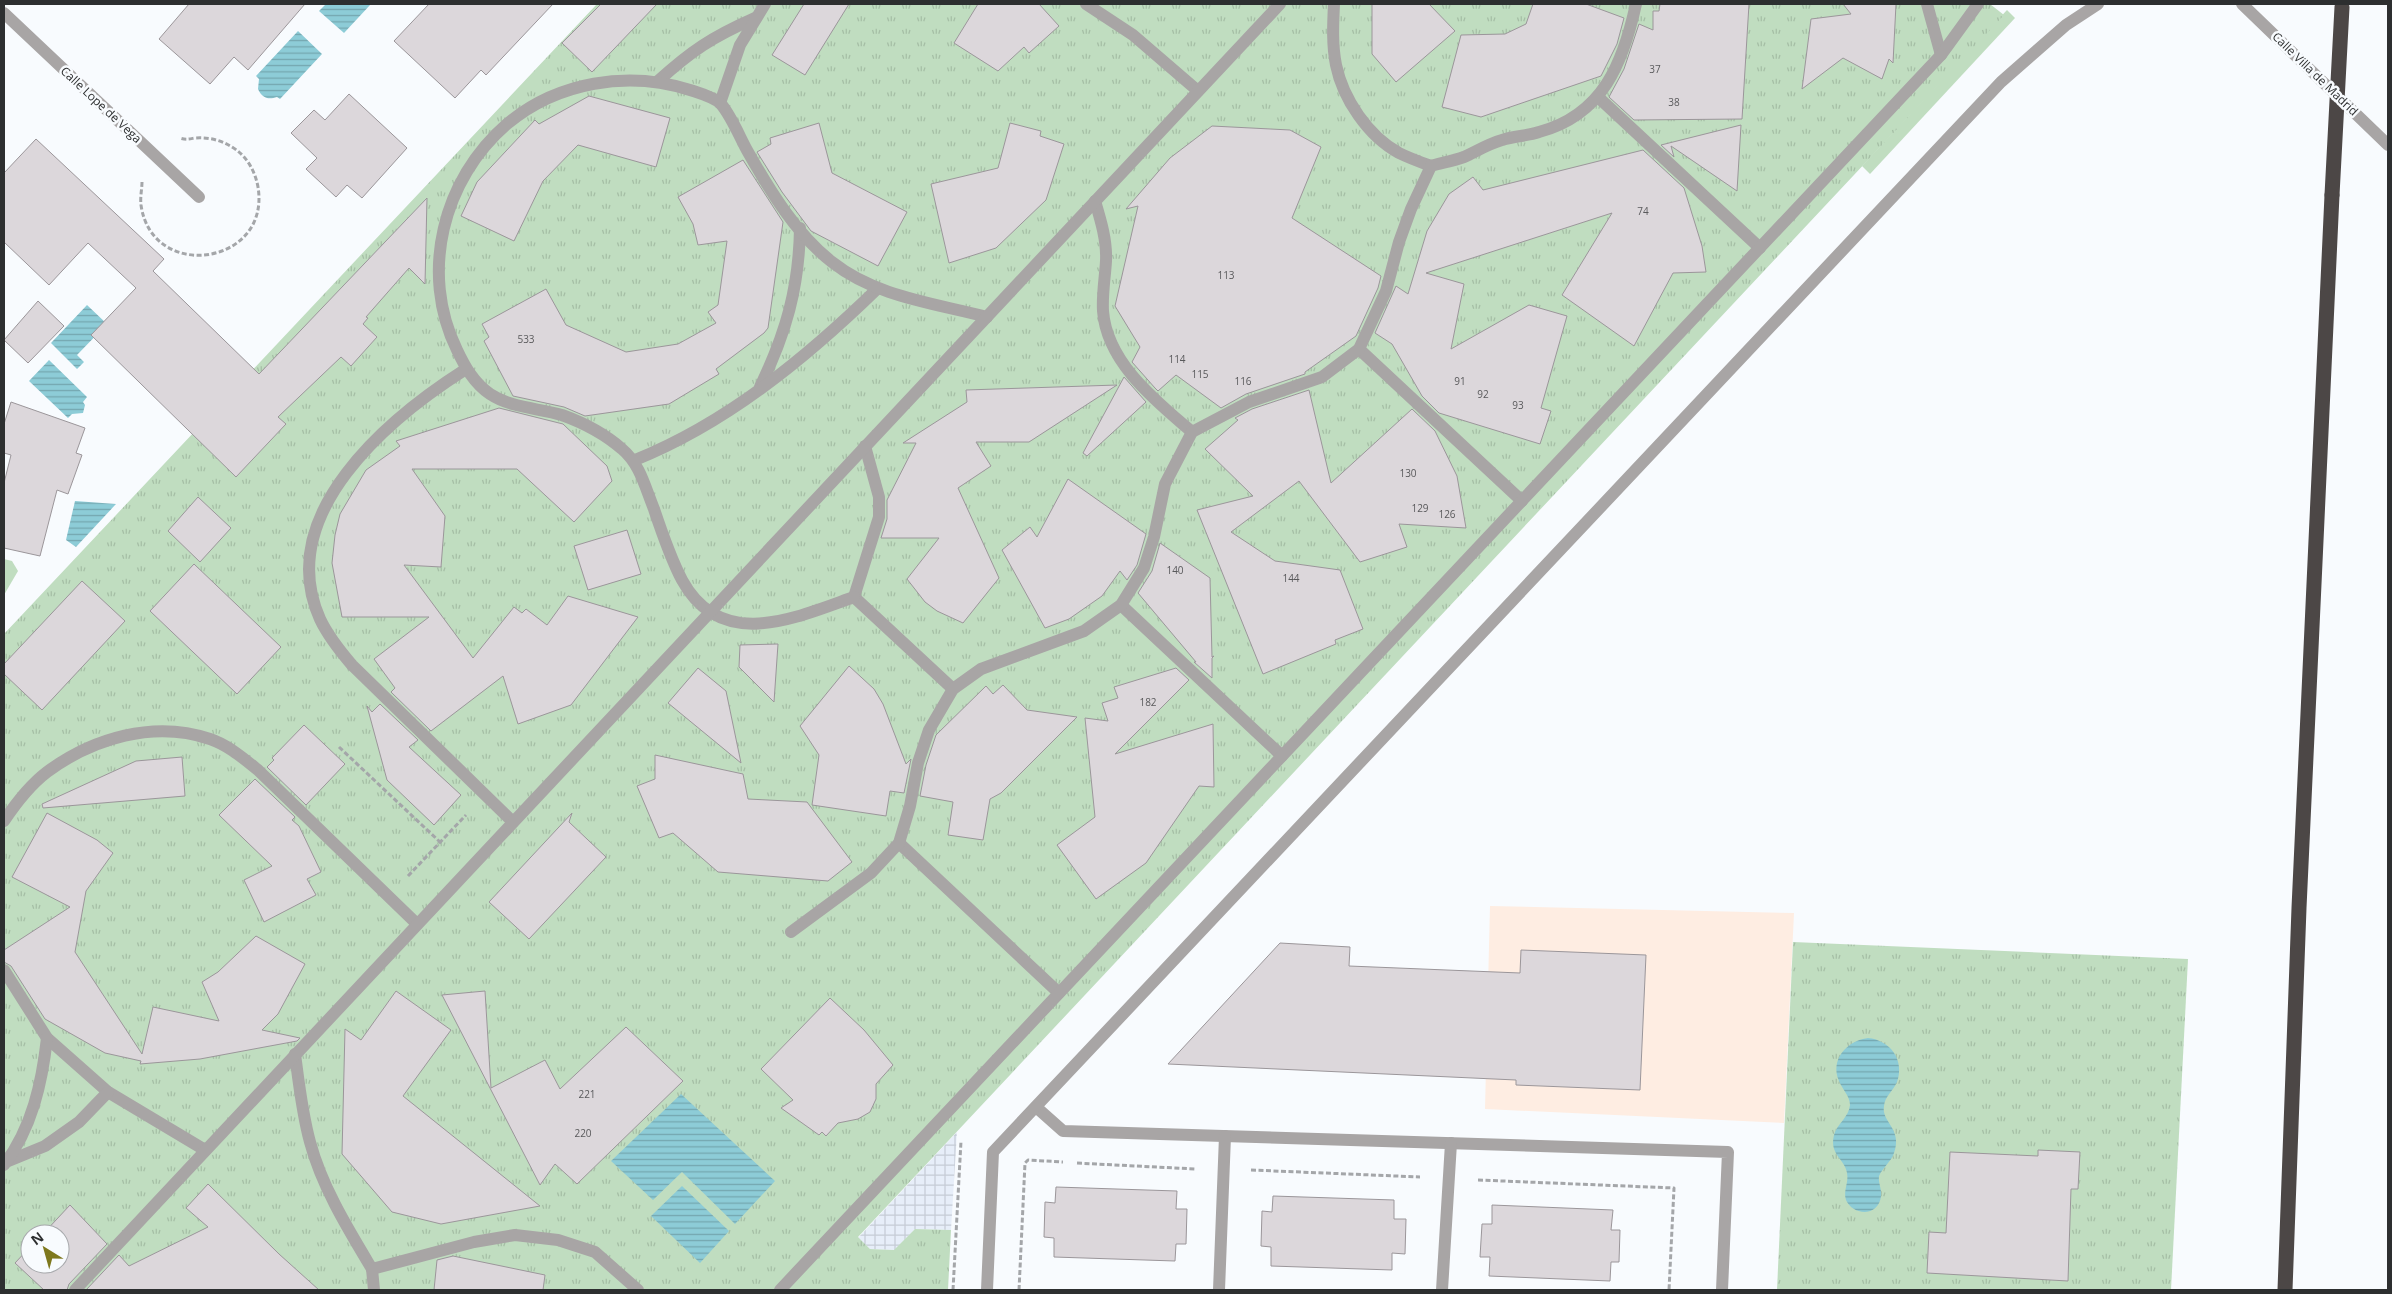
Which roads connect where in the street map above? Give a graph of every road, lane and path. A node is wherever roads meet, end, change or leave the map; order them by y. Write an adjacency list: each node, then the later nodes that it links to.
1 (765, 4): 13 (street)
2 (1086, 4): 11 (street)
3 (1280, 4): 16 (street)
4 (1334, 4): 20 (street)
5 (1636, 4): 17 (street)
6 (1927, 4): 14 (street)
7 (1978, 4): 14 (street)
8 (2098, 4): 53 (street)
9 (2242, 4): 19 (street, Calle Villa de Madrid)
10 (2342, 6): 73 (highway, bridge)
11 (1101, 7): 16 (street)
12 (4, 13): 21 (street, Calle Lope de Vega)
13 (755, 18): 15 (street); 18 (street)
14 (1941, 55): 24 (street)
15 (657, 82): 18 (street); 28 (street)
16 (1198, 91): 22 (street)
17 (1598, 97): 20 (street); 24 (street)
18 (720, 102): 23 (street)
19 (2388, 144)
20 (1431, 166): 27 (street)
21 (199, 197)
22 (1095, 201): 26 (street); 30 (street)
23 (800, 228): 25 (street); 29 (street)
24 (1760, 248): 33 (street)
25 (877, 290): 26 (street); 29 (street)
26 (987, 316): 31 (street)
27 (1359, 348): 30 (street); 33 (street)
28 (466, 369): 32 (street); 40 (street)
29 (759, 389): 32 (street)
30 (1192, 432): 35 (street)
31 (865, 446): 34 (street); 36 (street)
32 (635, 460): 36 (street)
33 (1522, 501): 39 (street)
34 (854, 597): 36 (street); 37 (street)
35 (1121, 605): 37 (street); 39 (street)
36 (709, 613): 42 (street)
37 (953, 689): 44 (street)
38 (339, 747): 43 (path)
39 (1282, 756): 49 (street)
40 (486, 794): 42 (street); 43 (path)
41 (4, 821): 45 (street)
42 (513, 822): 46 (street)
43 (440, 842): 45 (path)
44 (900, 843): 47 (street); 49 (street)
45 (389, 896): 46 (street)
46 (417, 924): 51 (street)
47 (791, 932)
48 (4, 970): 50 (street)
49 (1059, 993): 66 (street)
50 (47, 1038): 52 (street); 57 (street)
51 (296, 1054): 56 (street); 62 (street)
52 (108, 1092): 56 (street); 57 (street)
53 (1036, 1107): 54 (street); 67 (street)
54 (1226, 1136): 55 (street); 69 (street)
55 (1451, 1143): 70 (street); 72 (street)
56 (205, 1150): 63 (street)
57 (5, 1163)
58 (1201, 1169): 68 (path)
59 (1242, 1170): 60 (path)
60 (1421, 1178)
61 (1470, 1180): 71 (path)
62 (372, 1269): 64 (street); 65 (street)
63 (75, 1290)
64 (374, 1290)
65 (641, 1290)
66 (780, 1290)
67 (987, 1290)
68 (1020, 1290)
69 (1219, 1290)
70 (1442, 1290)
71 (1669, 1290)
72 (1722, 1290)
73 (2285, 1290)

